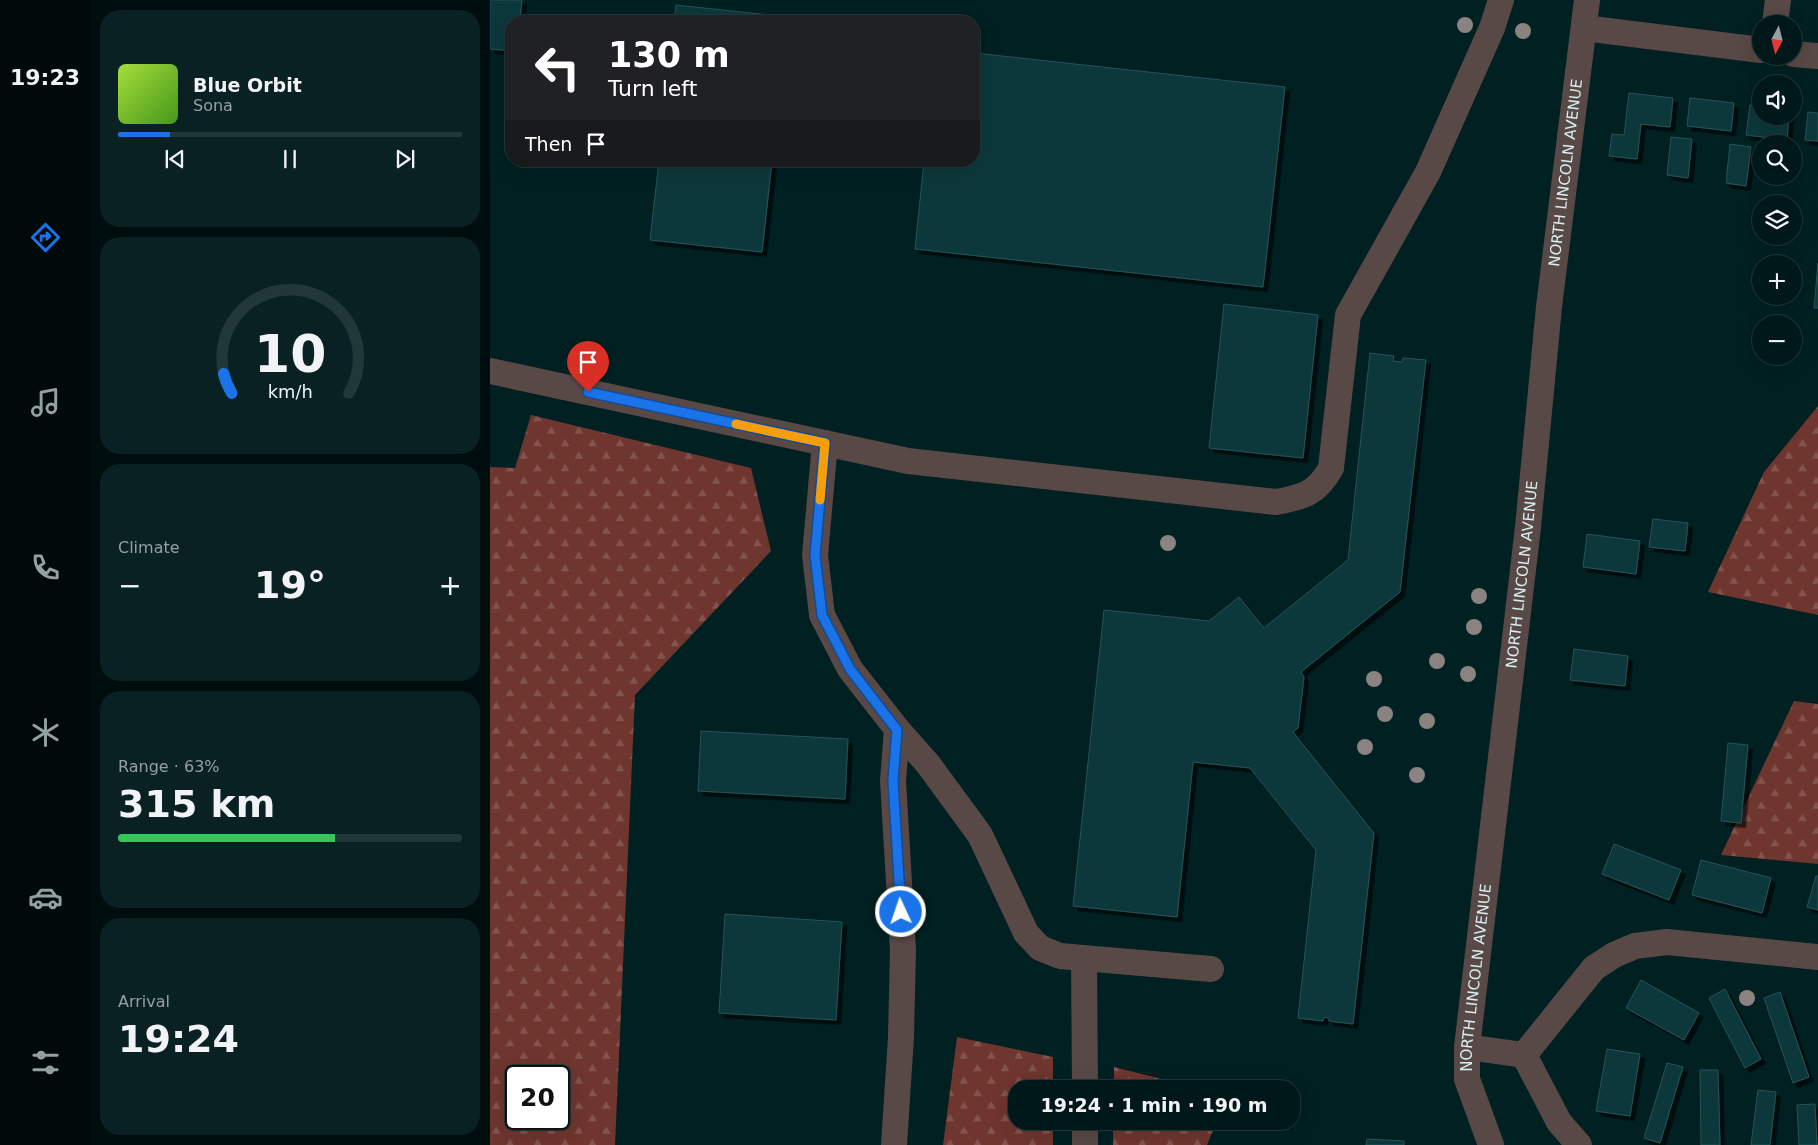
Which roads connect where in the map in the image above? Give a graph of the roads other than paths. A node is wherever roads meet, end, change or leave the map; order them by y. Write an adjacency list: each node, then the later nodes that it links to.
1 (1501, 0): 10 (street)
2 (1587, 0): 5 (street, NORTH LINCOLN AVENUE)
3 (1778, 0): 4 (street)
4 (1776, 15)
5 (1584, 28): 6 (street); 15 (street, NORTH LINCOLN AVENUE)
6 (1752, 49)
7 (1802, 55): 8 (street)
8 (1818, 56)
9 (490, 371): 10 (street)
10 (825, 443): 11 (street)
11 (897, 730): 13 (street); 19 (street)
12 (1818, 957): 16 (street)
13 (1084, 960): 14 (street); 17 (street)
14 (1211, 969)
15 (1468, 1047): 16 (street); 21 (street, NORTH LINCOLN AVENUE)
16 (1524, 1055): 22 (street)
17 (1085, 1080)
18 (1085, 1130): 20 (street)
19 (894, 1145)
20 (1085, 1145)
21 (1491, 1145)
22 (1579, 1145)

